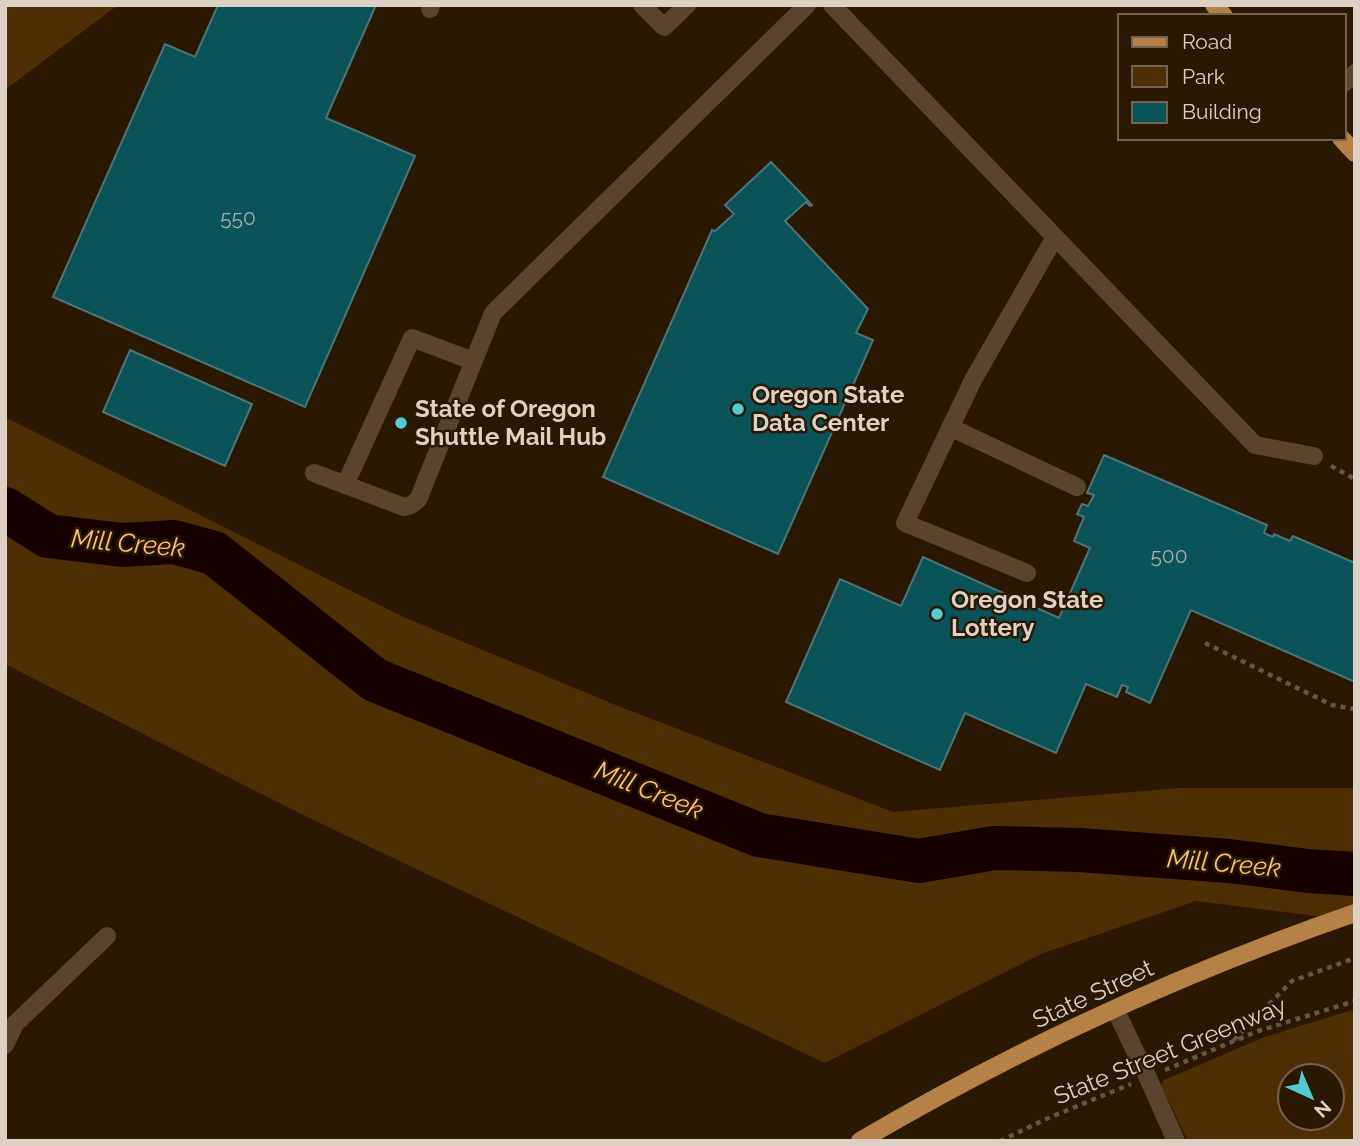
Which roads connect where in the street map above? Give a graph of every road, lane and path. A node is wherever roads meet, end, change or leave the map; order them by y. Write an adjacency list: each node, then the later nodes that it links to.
1 (642, 5): 2 (lane)
2 (687, 5)
3 (807, 5): 8 (lane)
4 (832, 5): 7 (lane)
5 (1343, 140): 6 (main road)
6 (1355, 153)
7 (1055, 237): 9 (lane); 10 (lane)
8 (473, 361): 13 (lane); 13 (lane)
9 (950, 427): 14 (lane); 15 (lane)
10 (1314, 456): 12 (path)
11 (314, 473): 13 (lane)
12 (1355, 479)
13 (345, 485)
14 (1077, 487)
15 (1027, 573)
16 (1205, 643): 17 (path)
17 (1355, 709)
18 (1355, 912): 22 (main road, State Street)
19 (107, 936): 24 (lane)
20 (1355, 958): 23 (path)
21 (1355, 1001): 23 (path, State Street Greenway)
22 (1115, 1009): 25 (lane); 26 (main road, State Street)
23 (1233, 1042): 25 (path, State Street Greenway)
24 (5, 1045)
25 (1148, 1077): 27 (path, State Street Greenway); 28 (lane)
26 (860, 1141)
27 (1000, 1141)
28 (1176, 1141)

